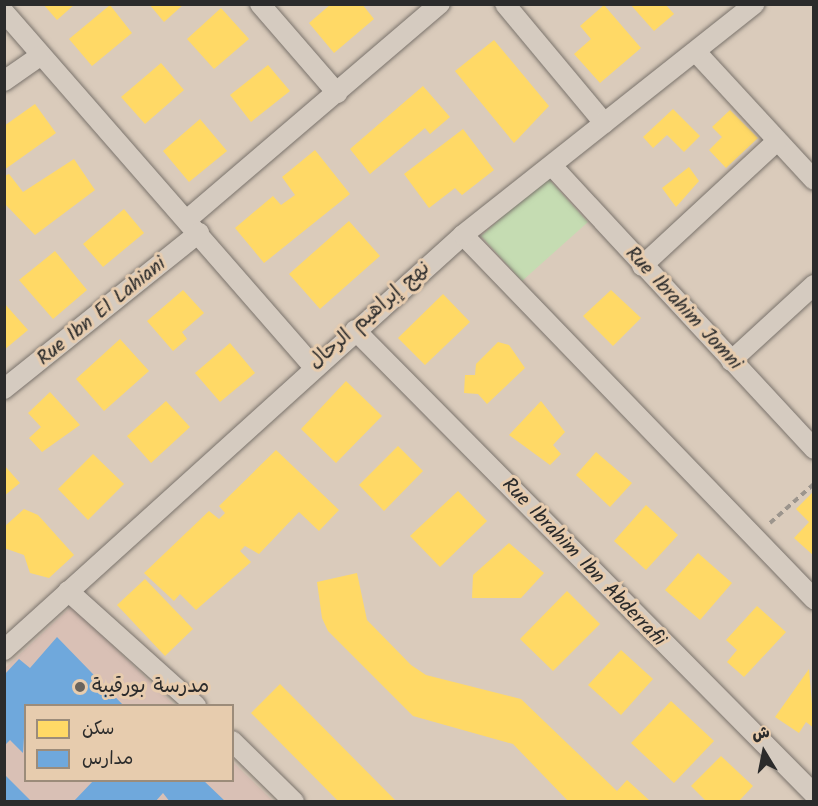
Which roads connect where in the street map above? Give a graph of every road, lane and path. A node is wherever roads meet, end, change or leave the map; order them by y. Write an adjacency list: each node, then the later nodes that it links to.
1 (260, 4): 9 (street)
2 (440, 4): 9 (street, Rue Ibn El Lahiani)
3 (505, 4): 10 (street)
4 (751, 6): 6 (street, نهج إبراهيم الرحال)
5 (4, 12): 7 (street)
6 (696, 52): 10 (street, نهج إبراهيم الرحال); 11 (street)
7 (40, 56): 8 (street); 14 (street)
8 (4, 81)
9 (337, 93): 14 (street, Rue Ibn El Lahiani)
10 (604, 123): 12 (street, نهج إبراهيم الرحال)
11 (777, 141): 13 (street); 16 (street)
12 (554, 168): 15 (street, نهج إبراهيم الرحال); 16 (street, Rue Ibrahim Jomni)
13 (813, 180)
14 (194, 226): 20 (street); 21 (street, Rue Ibn El Lahiani)
15 (463, 235): 18 (street, نهج إبراهيم الرحال); 24 (street)
16 (642, 266): 19 (street, Rue Ibrahim Jomni)
17 (813, 285): 19 (street)
18 (355, 330): 20 (street, نهج إبراهيم الرحال); 30 (street, Rue Ibrahim Ibn Abderrafii)
19 (731, 361): 22 (street, Rue Ibrahim Jomni)
20 (314, 366): 25 (street, نهج إبراهيم الرحال)
21 (4, 389)
22 (813, 449)
23 (813, 484): 24 (path)
24 (754, 537): 26 (street)
25 (68, 591): 27 (street, نهج إبراهيم الرحال); 28 (street)
26 (813, 599)
27 (4, 650)
28 (195, 704)
29 (234, 743): 31 (street)
30 (813, 794)
31 (294, 801)

